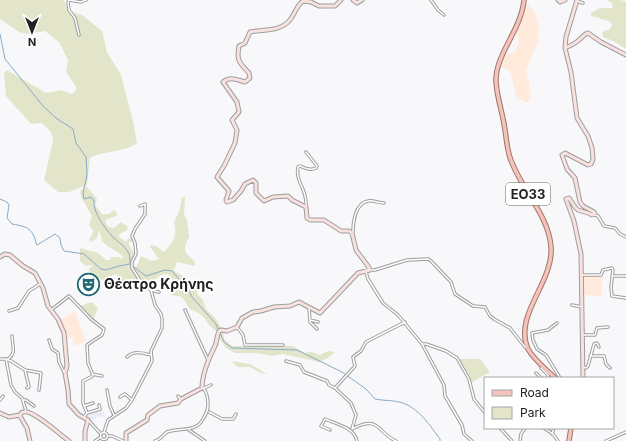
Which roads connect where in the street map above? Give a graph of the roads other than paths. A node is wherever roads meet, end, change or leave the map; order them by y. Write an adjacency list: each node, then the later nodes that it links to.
1 (86, 0): 12 (street)
2 (341, 0): 18 (street)
3 (353, 0): 4 (street)
4 (362, 0)
5 (431, 0): 11 (street)
6 (524, 0): 50 (main road, ΕΟ33)
7 (558, 0): 8 (street)
8 (565, 0)
9 (577, 1): 10 (street); 13 (street)
10 (583, 3)
11 (444, 15)
12 (79, 35)
13 (565, 48): 14 (street); 19 (street)
14 (626, 55)
15 (306, 152): 18 (street)
16 (384, 203): 20 (street)
17 (140, 206): 28 (street)
18 (306, 207): 20 (street)
19 (595, 214): 21 (street); 24 (street)
20 (353, 234): 23 (street)
21 (626, 237)
22 (0, 257): 27 (street)
23 (368, 270): 32 (street); 39 (street); 50 (street)
24 (582, 275): 25 (street); 33 (street)
25 (612, 276): 26 (street); 30 (street)
26 (626, 276)
27 (40, 284): 34 (street); 36 (street)
28 (151, 290): 29 (street); 51 (street)
29 (159, 292)
30 (626, 298)
31 (572, 305): 33 (street)
32 (309, 307): 37 (street); 41 (street)
33 (583, 307): 44 (street)
34 (51, 310): 62 (street); 64 (street)
35 (185, 310): 56 (street)
36 (9, 311)
37 (310, 320): 38 (street); 43 (street)
38 (318, 322)
39 (405, 322): 47 (street); 74 (street)
40 (557, 323): 69 (street)
41 (237, 327): 48 (street); 56 (street)
42 (608, 327): 44 (street)
43 (317, 329)
44 (582, 335): 59 (street)
45 (12, 336): 55 (street)
46 (49, 340): 62 (street)
47 (422, 344): 88 (street); 121 (street)
48 (283, 345)
49 (599, 347): 52 (street)
50 (528, 349): 58 (main road)
51 (151, 356): 53 (street); 81 (street)
52 (590, 356): 59 (street); 60 (street)
53 (127, 357)
54 (0, 359): 55 (street)
55 (6, 360): 61 (street); 80 (street)
56 (209, 361): 73 (street)
57 (286, 361): 74 (street)
58 (540, 363): 67 (street); 68 (main road)
59 (583, 367): 70 (street)
60 (610, 368)
61 (25, 370): 72 (street); 75 (street)
62 (65, 373): 94 (street)
63 (536, 373): 66 (street)
64 (92, 374): 65 (street); 85 (street)
65 (102, 376)
66 (540, 377)
67 (548, 377)
68 (554, 377)
69 (559, 377)
70 (583, 377)
71 (211, 385): 73 (street)
72 (27, 388)
73 (202, 388): 87 (street); 116 (street)
74 (336, 388): 97 (street)
75 (39, 390)
76 (107, 390): 93 (street)
77 (3, 396): 79 (street)
78 (120, 397): 81 (street)
79 (0, 400)
80 (23, 400): 84 (street); 86 (street)
81 (132, 400): 93 (street)
82 (93, 403): 85 (street)
83 (100, 405): 89 (street)
84 (34, 406)
85 (84, 406): 89 (street)
86 (26, 412): 92 (street); 110 (street)
87 (208, 412): 91 (street); 96 (street)
88 (484, 412)
89 (87, 413): 94 (street)
90 (0, 414): 92 (street)
91 (236, 414)
92 (20, 415): 112 (street)
93 (114, 415): 104 (street)
94 (84, 417): 95 (street)
95 (88, 420): 106 (street); 113 (street)
96 (189, 429): 117 (street); 118 (street)
97 (351, 429): 103 (street); 119 (street); 120 (street)
98 (501, 429): 122 (street)
99 (524, 429): 123 (street)
100 (545, 429): 107 (street)
101 (554, 429): 107 (street)
102 (570, 429): 125 (main road)
103 (330, 430)
104 (104, 432): 106 (street); 108 (street)
105 (626, 432): 126 (street)
106 (101, 434): 109 (street)
107 (552, 434): 124 (street)
108 (107, 436): 111 (street); 115 (street)
109 (101, 437): 111 (street); 114 (street)
110 (66, 440)
111 (104, 440)
112 (30, 441)
113 (85, 441)
114 (94, 441)
115 (123, 441)
116 (126, 441)
117 (156, 441)
118 (205, 441)
119 (357, 441)
120 (396, 441)
121 (472, 441)
122 (512, 441)
123 (520, 441)
124 (558, 441)
125 (568, 441)
126 (606, 441)

